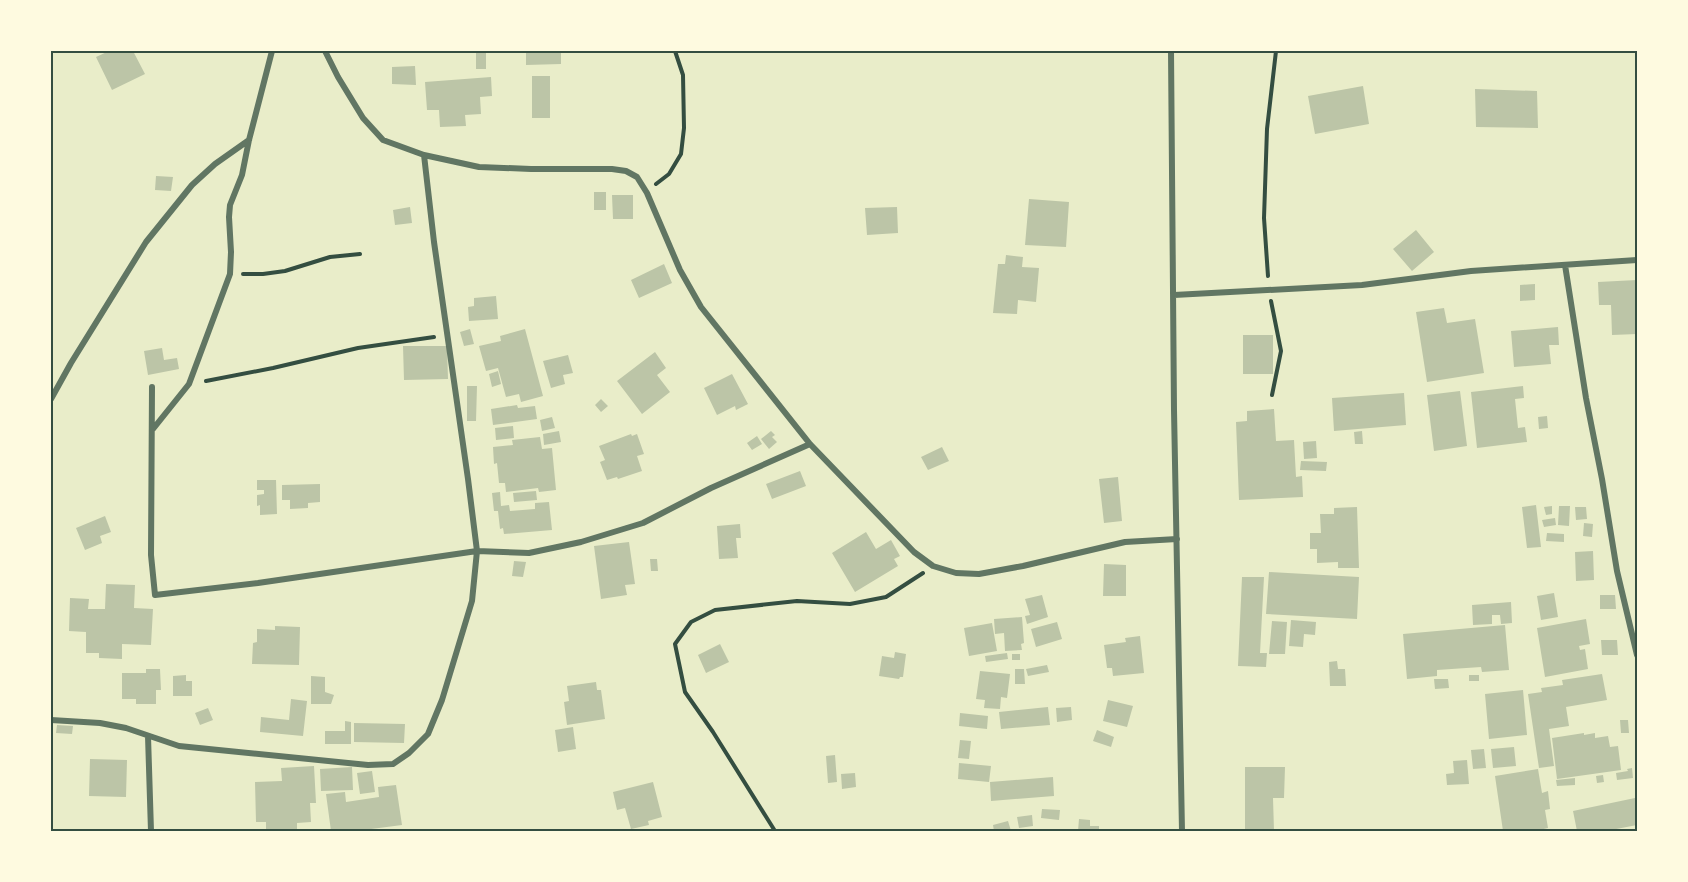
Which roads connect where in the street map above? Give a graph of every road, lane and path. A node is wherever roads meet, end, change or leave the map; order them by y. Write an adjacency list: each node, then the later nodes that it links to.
1 (272, 51): 6 (street)
2 (325, 51): 7 (street)
3 (675, 51): 8 (path)
4 (1172, 51): 14 (street)
5 (1276, 51): 13 (path)
6 (249, 140): 12 (street); 19 (street)
7 (424, 155): 8 (street); 15 (street)
8 (646, 193): 21 (street)
9 (360, 254): 12 (path)
10 (1637, 260): 11 (street)
11 (1565, 265): 13 (street); 25 (street)
12 (230, 274): 16 (street)
13 (1269, 289): 14 (street); 18 (path)
14 (1174, 295): 22 (street)
15 (447, 335): 16 (path); 23 (street)
16 (189, 384): 20 (street)
17 (152, 387): 20 (street)
18 (1272, 395)
19 (51, 399)
20 (153, 430): 23 (street)
21 (810, 444): 23 (street); 24 (street)
22 (1177, 539): 24 (street); 30 (street)
23 (477, 551): 27 (street)
24 (933, 566): 29 (path)
25 (1637, 655)
26 (51, 720): 27 (street)
27 (148, 736): 28 (street)
28 (151, 831)
29 (775, 831)
30 (1182, 831)

